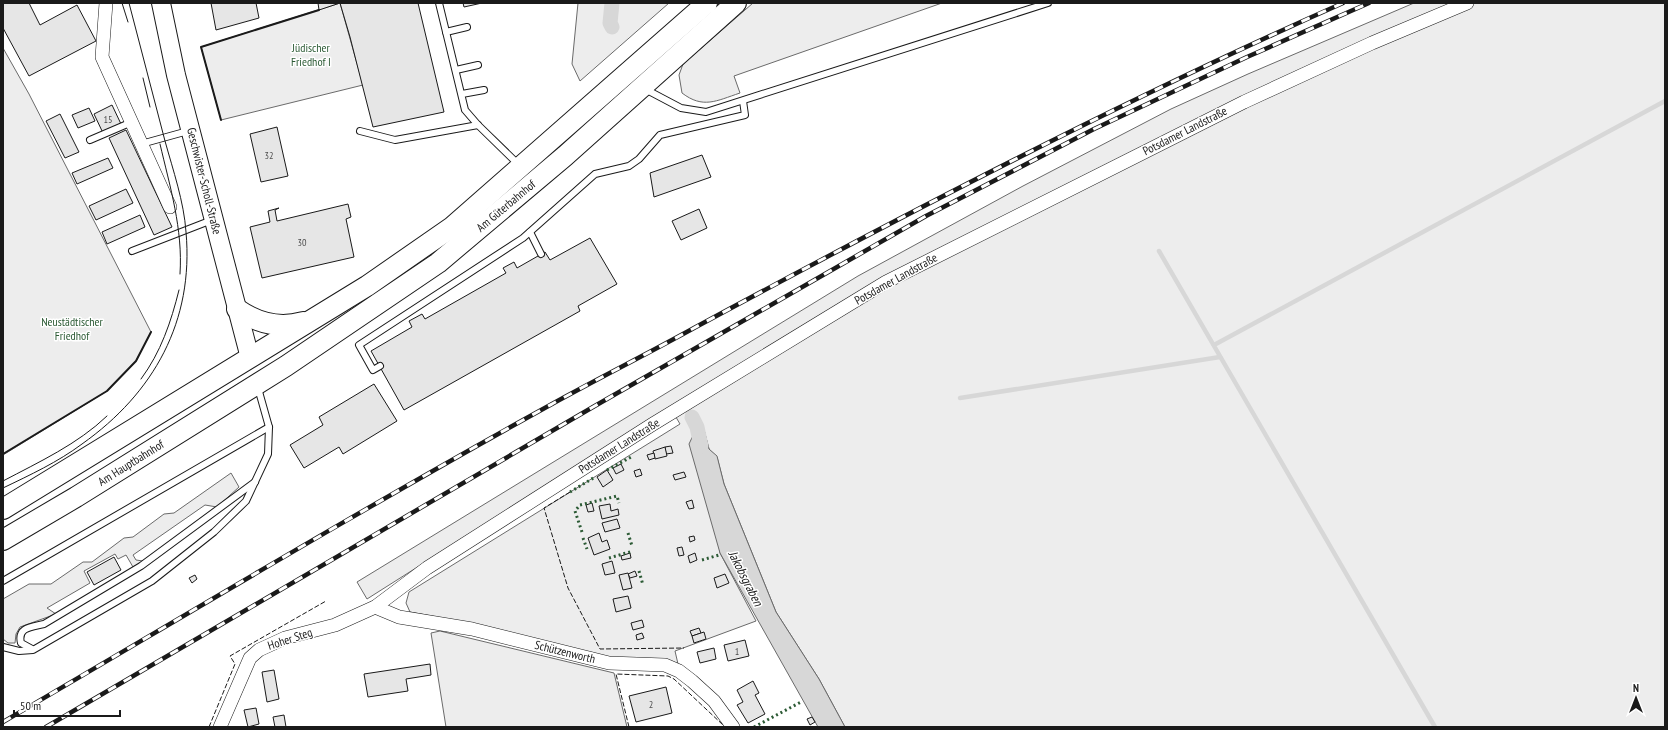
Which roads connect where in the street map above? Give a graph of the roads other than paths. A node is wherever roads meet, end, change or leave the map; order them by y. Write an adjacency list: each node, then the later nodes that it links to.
1 (106, 3): 17 (street)
2 (161, 3): 19 (street, Geschwister-Scholl-Straße)
3 (439, 3): 9 (lane)
4 (707, 3): 12 (main road, Am Güterbahnhof)
5 (736, 3): 13 (main road, Am Güterbahnhof)
6 (1048, 3): 16 (lane)
7 (1467, 3): 39 (street, Potsdamer Landstraße)
8 (467, 27): 9 (lane)
9 (446, 32): 11 (lane)
10 (478, 65): 11 (lane)
11 (456, 70): 15 (lane)
12 (629, 72): 13 (main road); 23 (main road, Am Güterbahnhof)
13 (641, 87): 16 (lane); 33 (main road, Am Güterbahnhof)
14 (484, 90): 15 (lane)
15 (462, 94): 18 (lane)
16 (743, 101): 26 (lane)
17 (132, 122): 21 (lane); 22 (street)
18 (478, 125): 20 (lane); 23 (lane)
19 (191, 130): 22 (lane); 25 (street, Geschwister-Scholl-Straße)
20 (360, 131)
21 (90, 140)
22 (142, 144): 24 (street)
23 (521, 167): 30 (main road, Am Güterbahnhof)
24 (170, 206)
25 (213, 220): 27 (lane); 29 (street, Geschwister-Scholl-Straße)
26 (530, 232): 28 (lane); 32 (lane)
27 (132, 251)
28 (541, 254)
29 (237, 309): 30 (main road); 31 (street, Geschwister-Scholl-Straße)
30 (320, 315): 31 (main road, Am Güterbahnhof)
31 (250, 358): 33 (main road); 36 (main road)
32 (380, 366)
33 (257, 384): 34 (lane); 37 (main road, Am Hauptbahnhof)
34 (269, 427): 35 (lane); 38 (lane)
35 (256, 481): 42 (lane); 42 (lane)
36 (3, 509)
37 (3, 540)
38 (3, 581)
39 (375, 607): 40 (street, Potsdamer Landstraße); 44 (street, Schützenworth)
40 (359, 616): 43 (street, Hoher Steg)
41 (3, 647): 42 (lane)
42 (33, 650)
43 (220, 727)
44 (733, 727)

